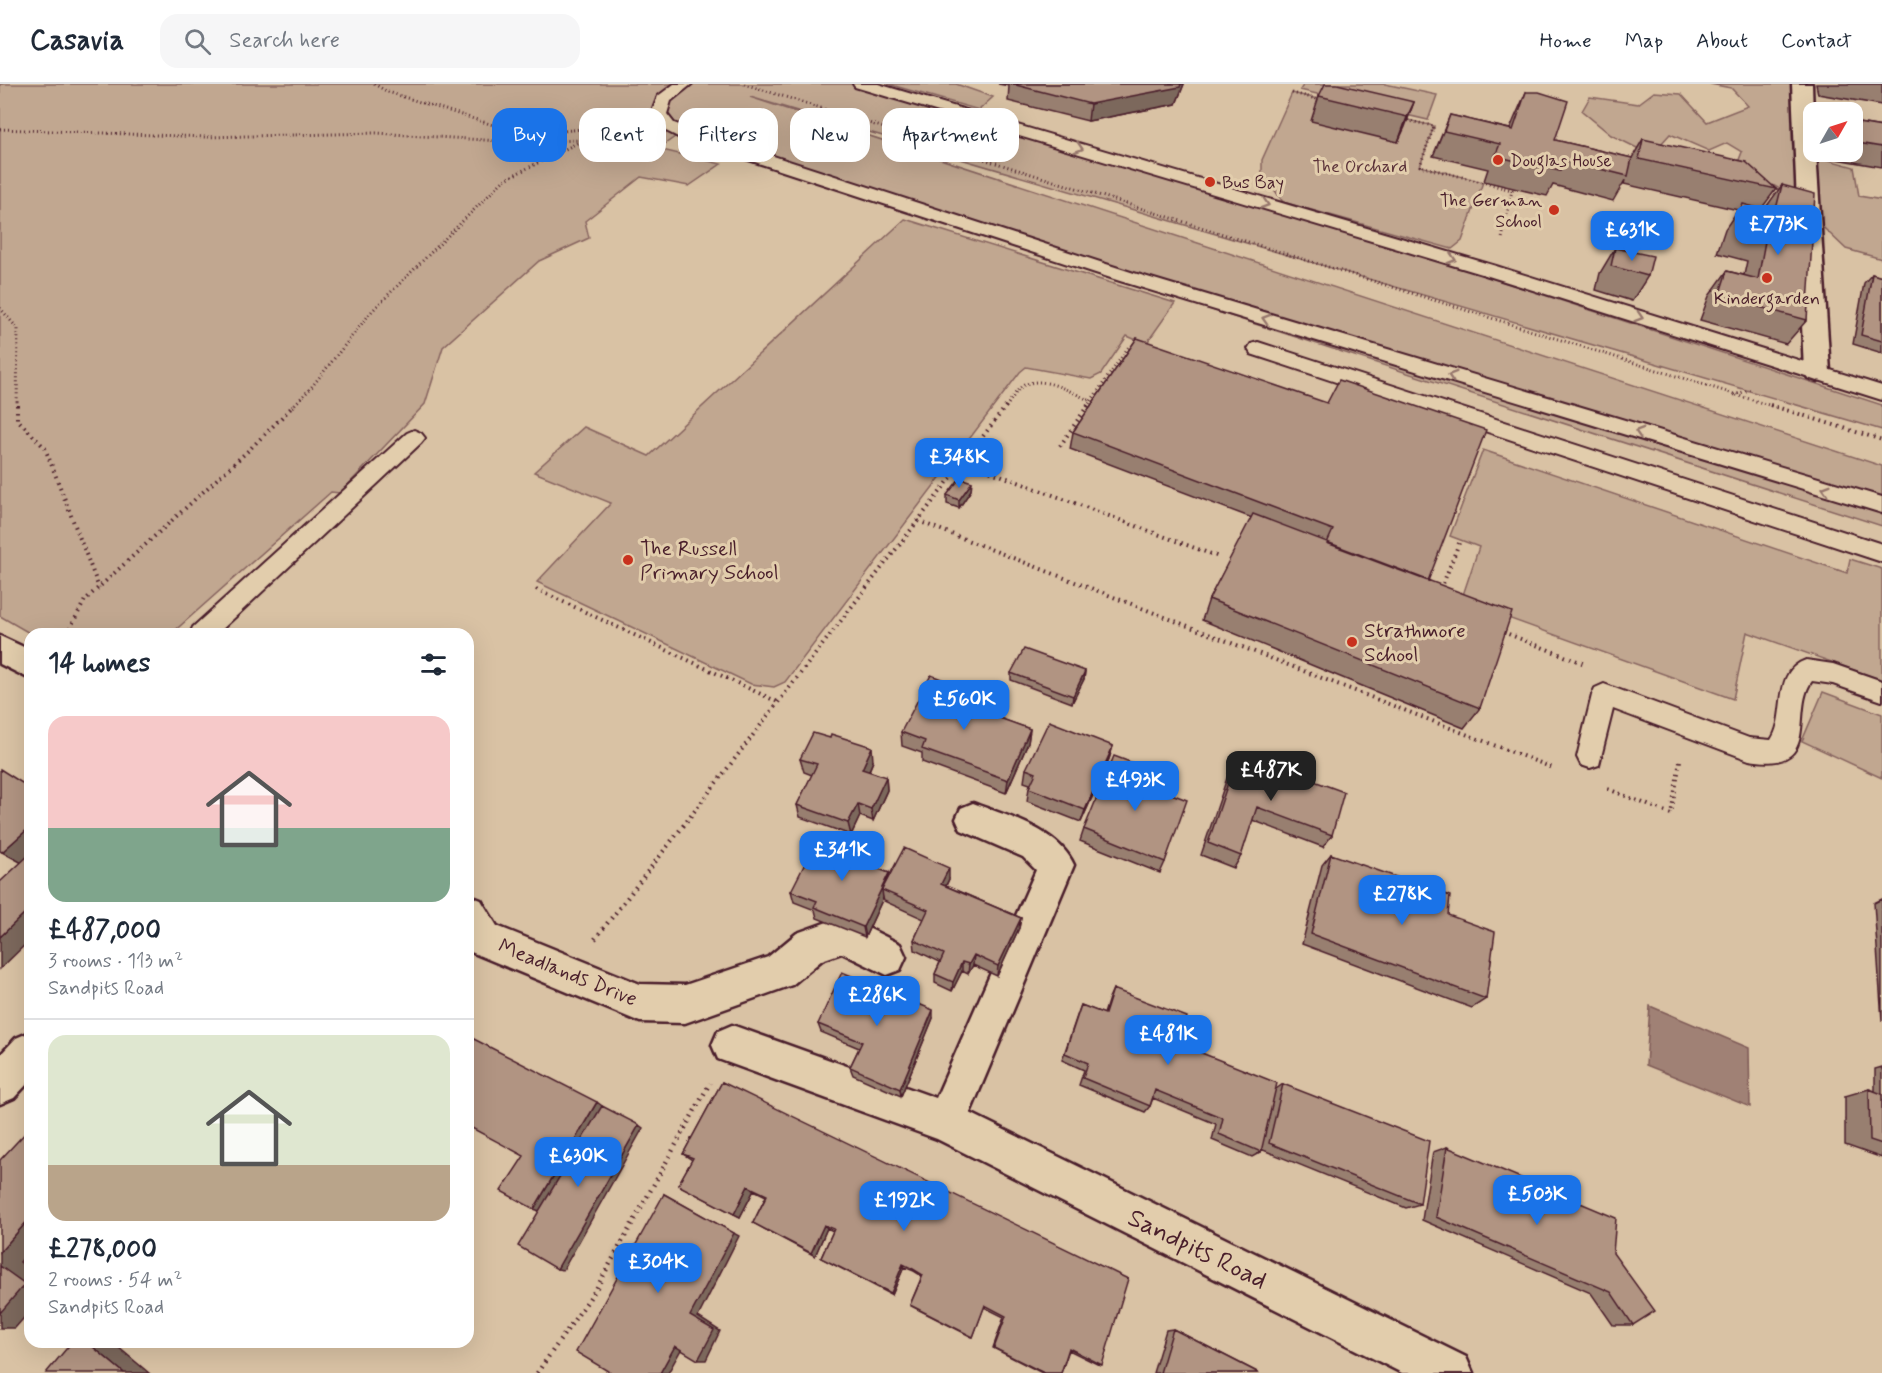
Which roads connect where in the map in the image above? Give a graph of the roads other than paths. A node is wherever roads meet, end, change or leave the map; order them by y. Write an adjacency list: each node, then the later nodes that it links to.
1 (684, 84): 8 (lane, one-way to 1)
2 (861, 84): 5 (lane, one-way to 5)
3 (1802, 84): 5 (street)
4 (1258, 349): 9 (lane)
5 (1817, 372): 6 (lane)
6 (1882, 393)
7 (414, 438): 10 (lane)
8 (1882, 505)
9 (1882, 553)
10 (208, 628)
11 (0, 650): 12 (street)
12 (24, 663)
13 (1882, 691): 14 (lane)
14 (1590, 757)
15 (973, 819): 21 (street)
16 (474, 922): 17 (street, Meadlands Drive)
17 (887, 957)
18 (732, 1044): 21 (street, Sandpits Road)
19 (24, 1058): 20 (street)
20 (0, 1084)
21 (946, 1122): 22 (street, Sandpits Road)
22 (1450, 1373)

